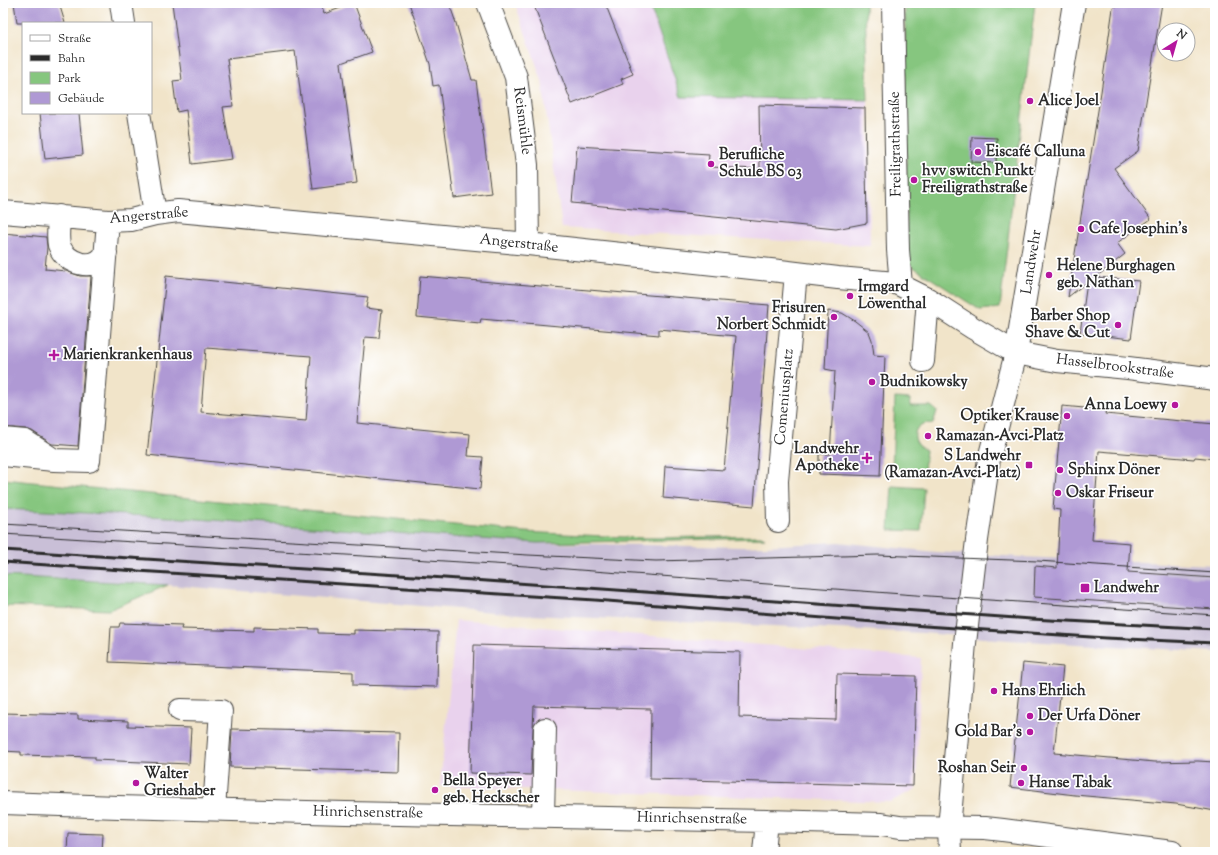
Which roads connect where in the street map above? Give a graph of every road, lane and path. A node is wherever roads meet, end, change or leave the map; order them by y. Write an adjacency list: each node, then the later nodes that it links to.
1 (121, 3): 5 (street)
2 (488, 3): 11 (street, Reismühle)
3 (894, 3): 14 (street, Freiligrathstraße)
4 (1074, 3): 16 (street, Landwehr)
5 (124, 22)
6 (139, 114): 8 (street)
7 (3, 212): 9 (street, Angerstraße)
8 (155, 214): 10 (street, Angerstraße); 11 (street, Angerstraße)
9 (59, 216): 10 (street, Angerstraße); 12 (street)
10 (108, 220): 12 (street)
11 (528, 244): 13 (street, Angerstraße)
12 (106, 253): 21 (street)
13 (796, 273): 14 (street, Angerstraße); 23 (street, Comeniusplatz)
14 (901, 285): 15 (street, Angerstraße)
15 (928, 299): 16 (street, Angerstraße); 17 (street)
16 (1016, 353): 18 (street, Hasselbrookstraße); 30 (street, Landwehr)
17 (923, 361)
18 (1215, 379)
19 (3, 439): 21 (street)
20 (3, 455): 21 (street)
21 (54, 460): 22 (street)
22 (3, 468)
23 (778, 521)
24 (180, 710): 27 (street)
25 (545, 729): 28 (street)
26 (3, 803): 27 (street, Hinrichsenstraße)
27 (214, 809): 28 (street, Hinrichsenstraße)
28 (542, 816): 29 (street, Hinrichsenstraße)
29 (767, 821): 30 (street, Hinrichsenstraße); 31 (street)
30 (949, 829): 32 (street, Landwehr); 33 (street, Landwehr); 34 (street, Hinrichsenstraße)
31 (764, 852)
32 (941, 852)
33 (950, 852)
34 (1172, 852)

